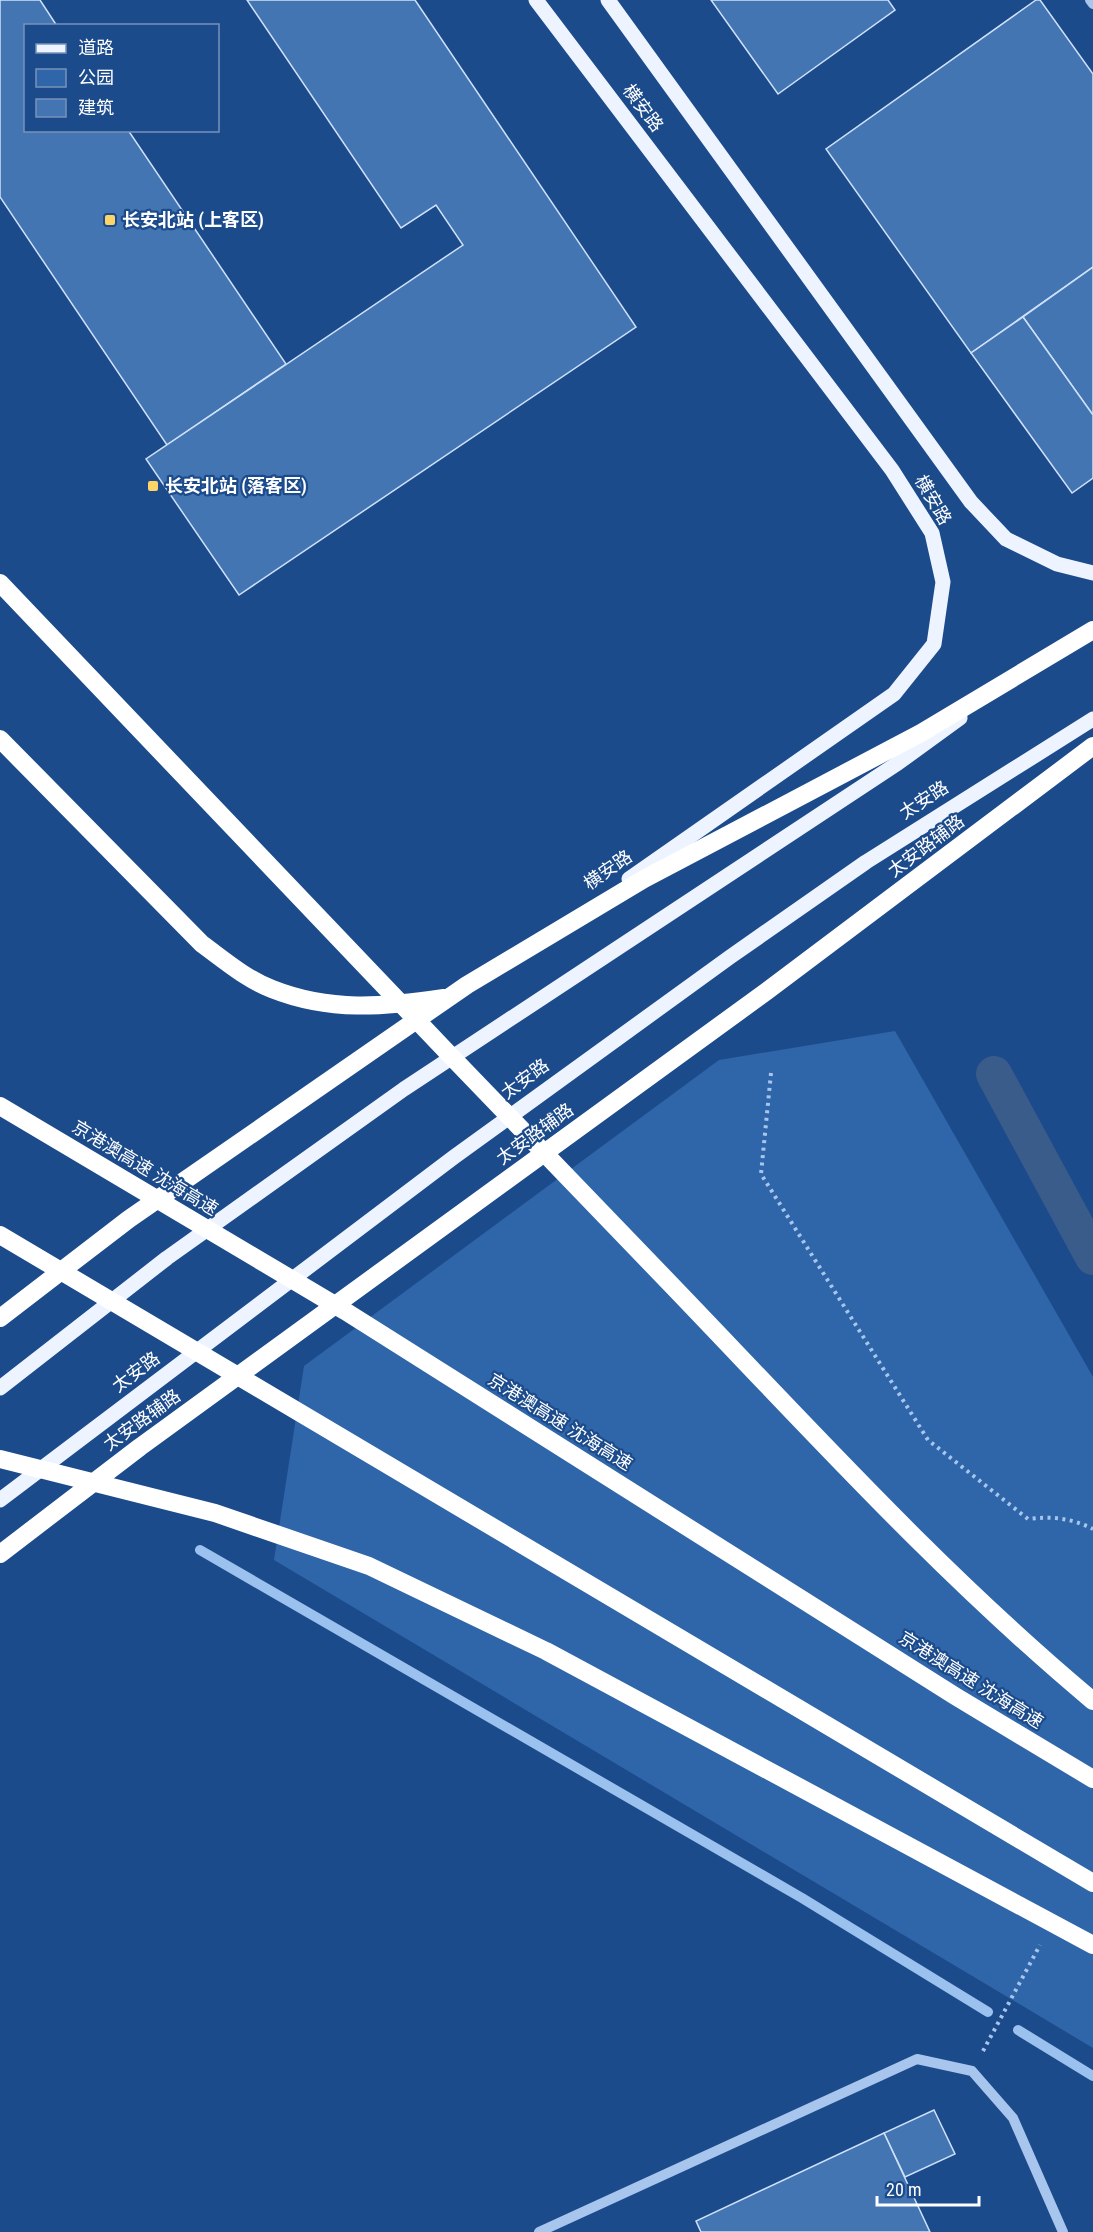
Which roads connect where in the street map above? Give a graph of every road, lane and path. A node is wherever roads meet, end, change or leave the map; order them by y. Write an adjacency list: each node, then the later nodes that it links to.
1 (536, 0): 12 (main road, 横安路)
2 (608, 0): 5 (main road, 横安路)
3 (1090, 0): 4 (street)
4 (1093, 4)
5 (1093, 573)
6 (0, 583): 23 (highway, bridge)
7 (1093, 630): 8 (highway)
8 (1032, 666): 12 (highway); 18 (main road)
9 (1093, 719): 20 (main road, 太安路)
10 (0, 739): 13 (highway)
11 (1093, 746): 22 (highway, 太安路辅路)
12 (539, 941): 13 (highway)
13 (449, 998): 17 (highway)
14 (771, 1073): 21 (path)
15 (0, 1106): 24 (highway, 京港澳高速 沈海高速, bridge)
16 (0, 1235): 25 (highway, bridge)
17 (0, 1318)
18 (0, 1388)
19 (0, 1459): 27 (highway, bridge)
20 (0, 1500)
21 (1093, 1529)
22 (0, 1554)
23 (1093, 1701)
24 (1093, 1779)
25 (1093, 1883)
26 (1044, 1938): 28 (path)
27 (1093, 1945)
28 (972, 2071): 29 (street); 30 (street)
29 (539, 2232)
30 (1063, 2232)

